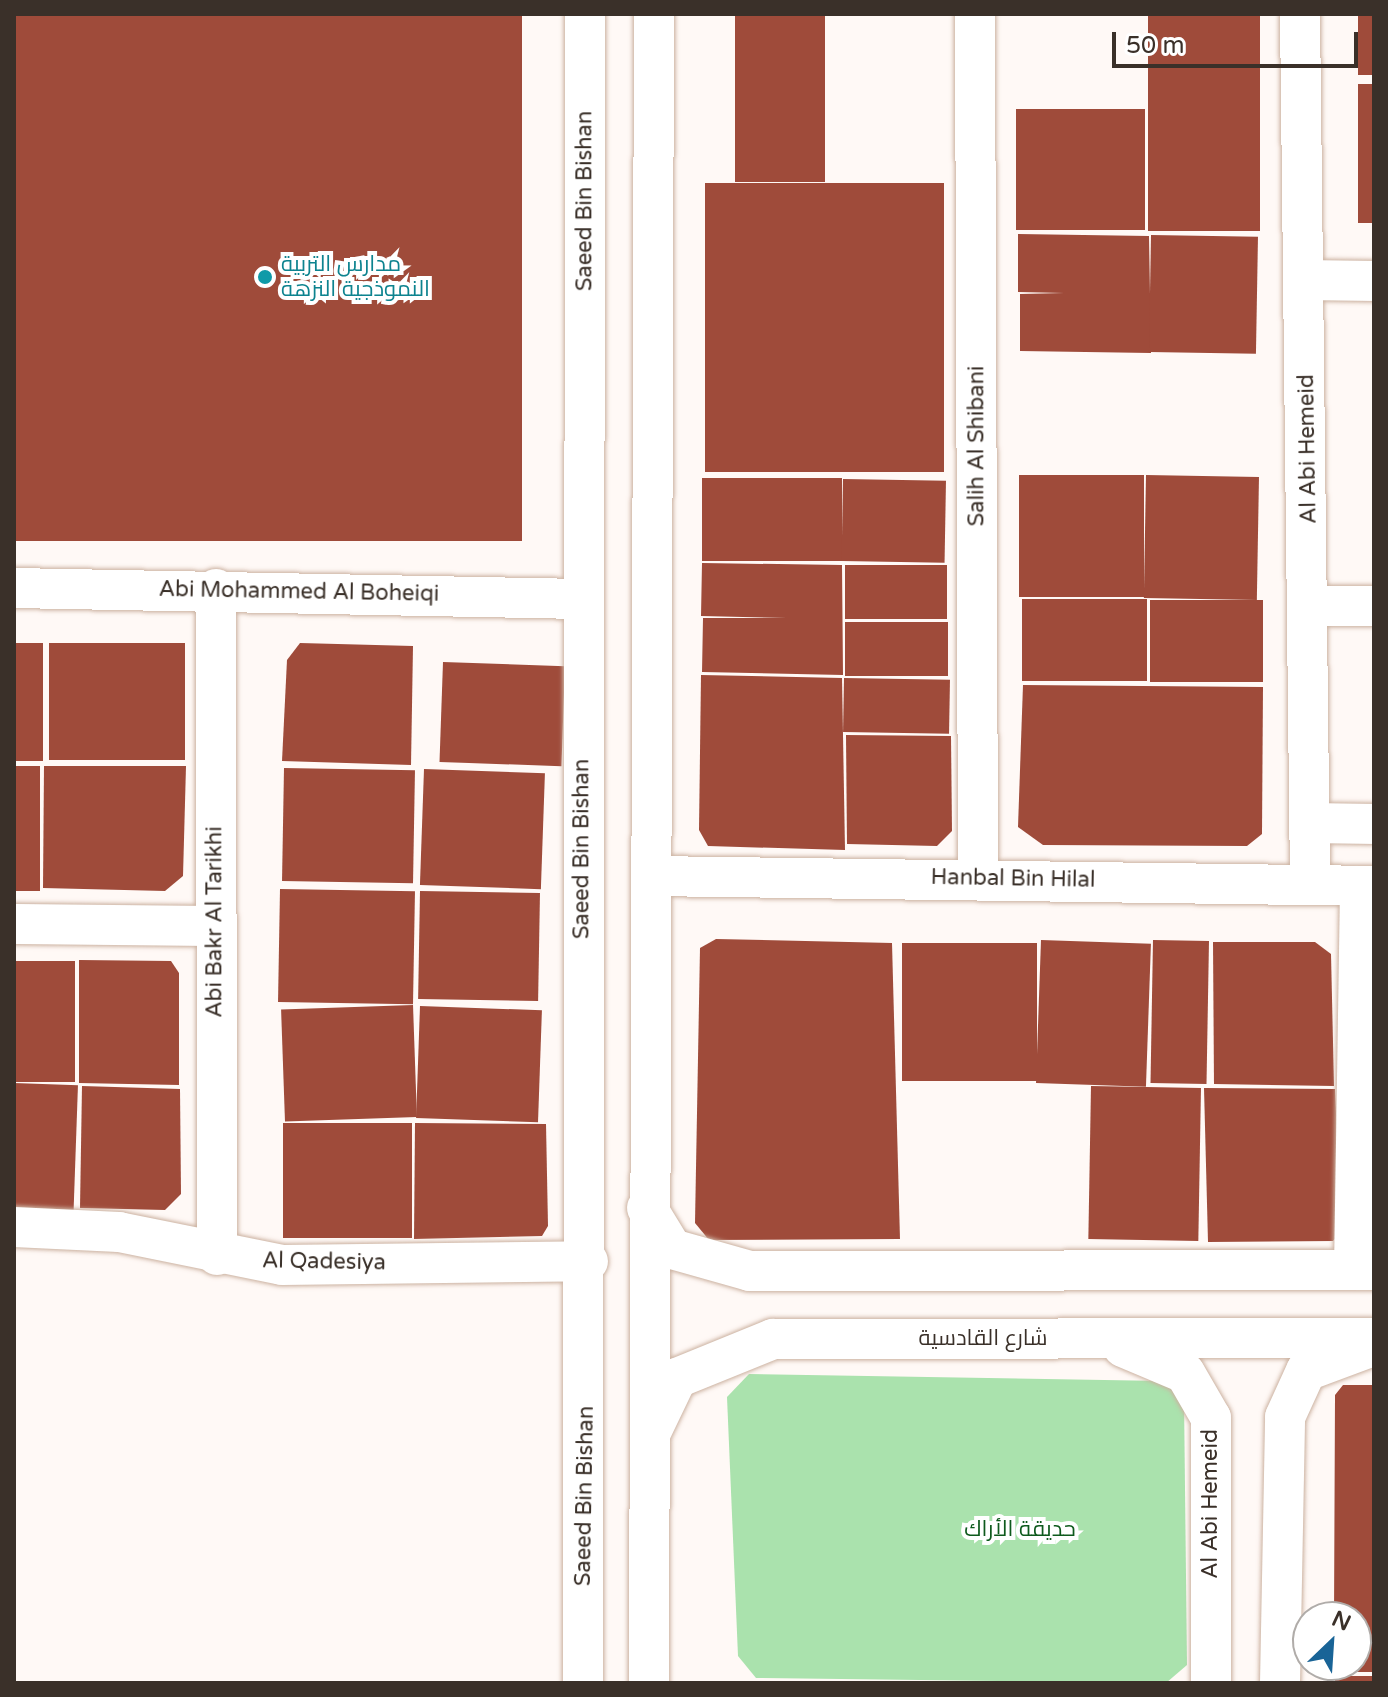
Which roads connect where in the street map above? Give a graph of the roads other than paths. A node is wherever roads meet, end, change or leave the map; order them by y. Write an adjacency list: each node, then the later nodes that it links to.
1 (585, 14): 9 (street, Saeed Bin Bishan)
2 (654, 14): 14 (street)
3 (975, 14): 15 (street, Salih Al Shibani)
4 (1300, 14): 5 (street, Al Abi Hemeid)
5 (1305, 280): 6 (street); 10 (street, Al Abi Hemeid)
6 (1374, 281)
7 (14, 588): 8 (street, Abi Mohammed Al Boheiqi)
8 (216, 589): 9 (street, Abi Mohammed Al Boheiqi); 19 (street, Abi Bakr Al Tarikhi)
9 (584, 599): 23 (street, Saeed Bin Bishan)
10 (1310, 606): 11 (street); 12 (street, Al Abi Hemeid)
11 (1374, 606)
12 (1312, 823): 13 (street); 16 (street, Al Abi Hemeid)
13 (1374, 824)
14 (651, 876): 15 (street, Hanbal Bin Hilal); 20 (street)
15 (978, 878): 16 (street, Hanbal Bin Hilal)
16 (1310, 884): 17 (street, Hanbal Bin Hilal)
17 (1367, 886): 24 (street)
18 (14, 924): 19 (street)
19 (214, 926): 22 (street, Abi Bakr Al Tarikhi)
20 (647, 1208): 24 (street); 28 (street)
21 (14, 1227): 22 (street, Al Qadesiya)
22 (217, 1255): 23 (street, Al Qadesiya)
23 (588, 1261): 29 (street, Saeed Bin Bishan)
24 (1364, 1270)
25 (1374, 1338): 26 (street, شارع القادسية)
26 (1105, 1339): 28 (street, شارع القادسية); 31 (street, Al Abi Hemeid)
27 (1374, 1346): 32 (street)
28 (644, 1447): 30 (street)
29 (583, 1683)
30 (649, 1683)
31 (1211, 1683)
32 (1280, 1683)

